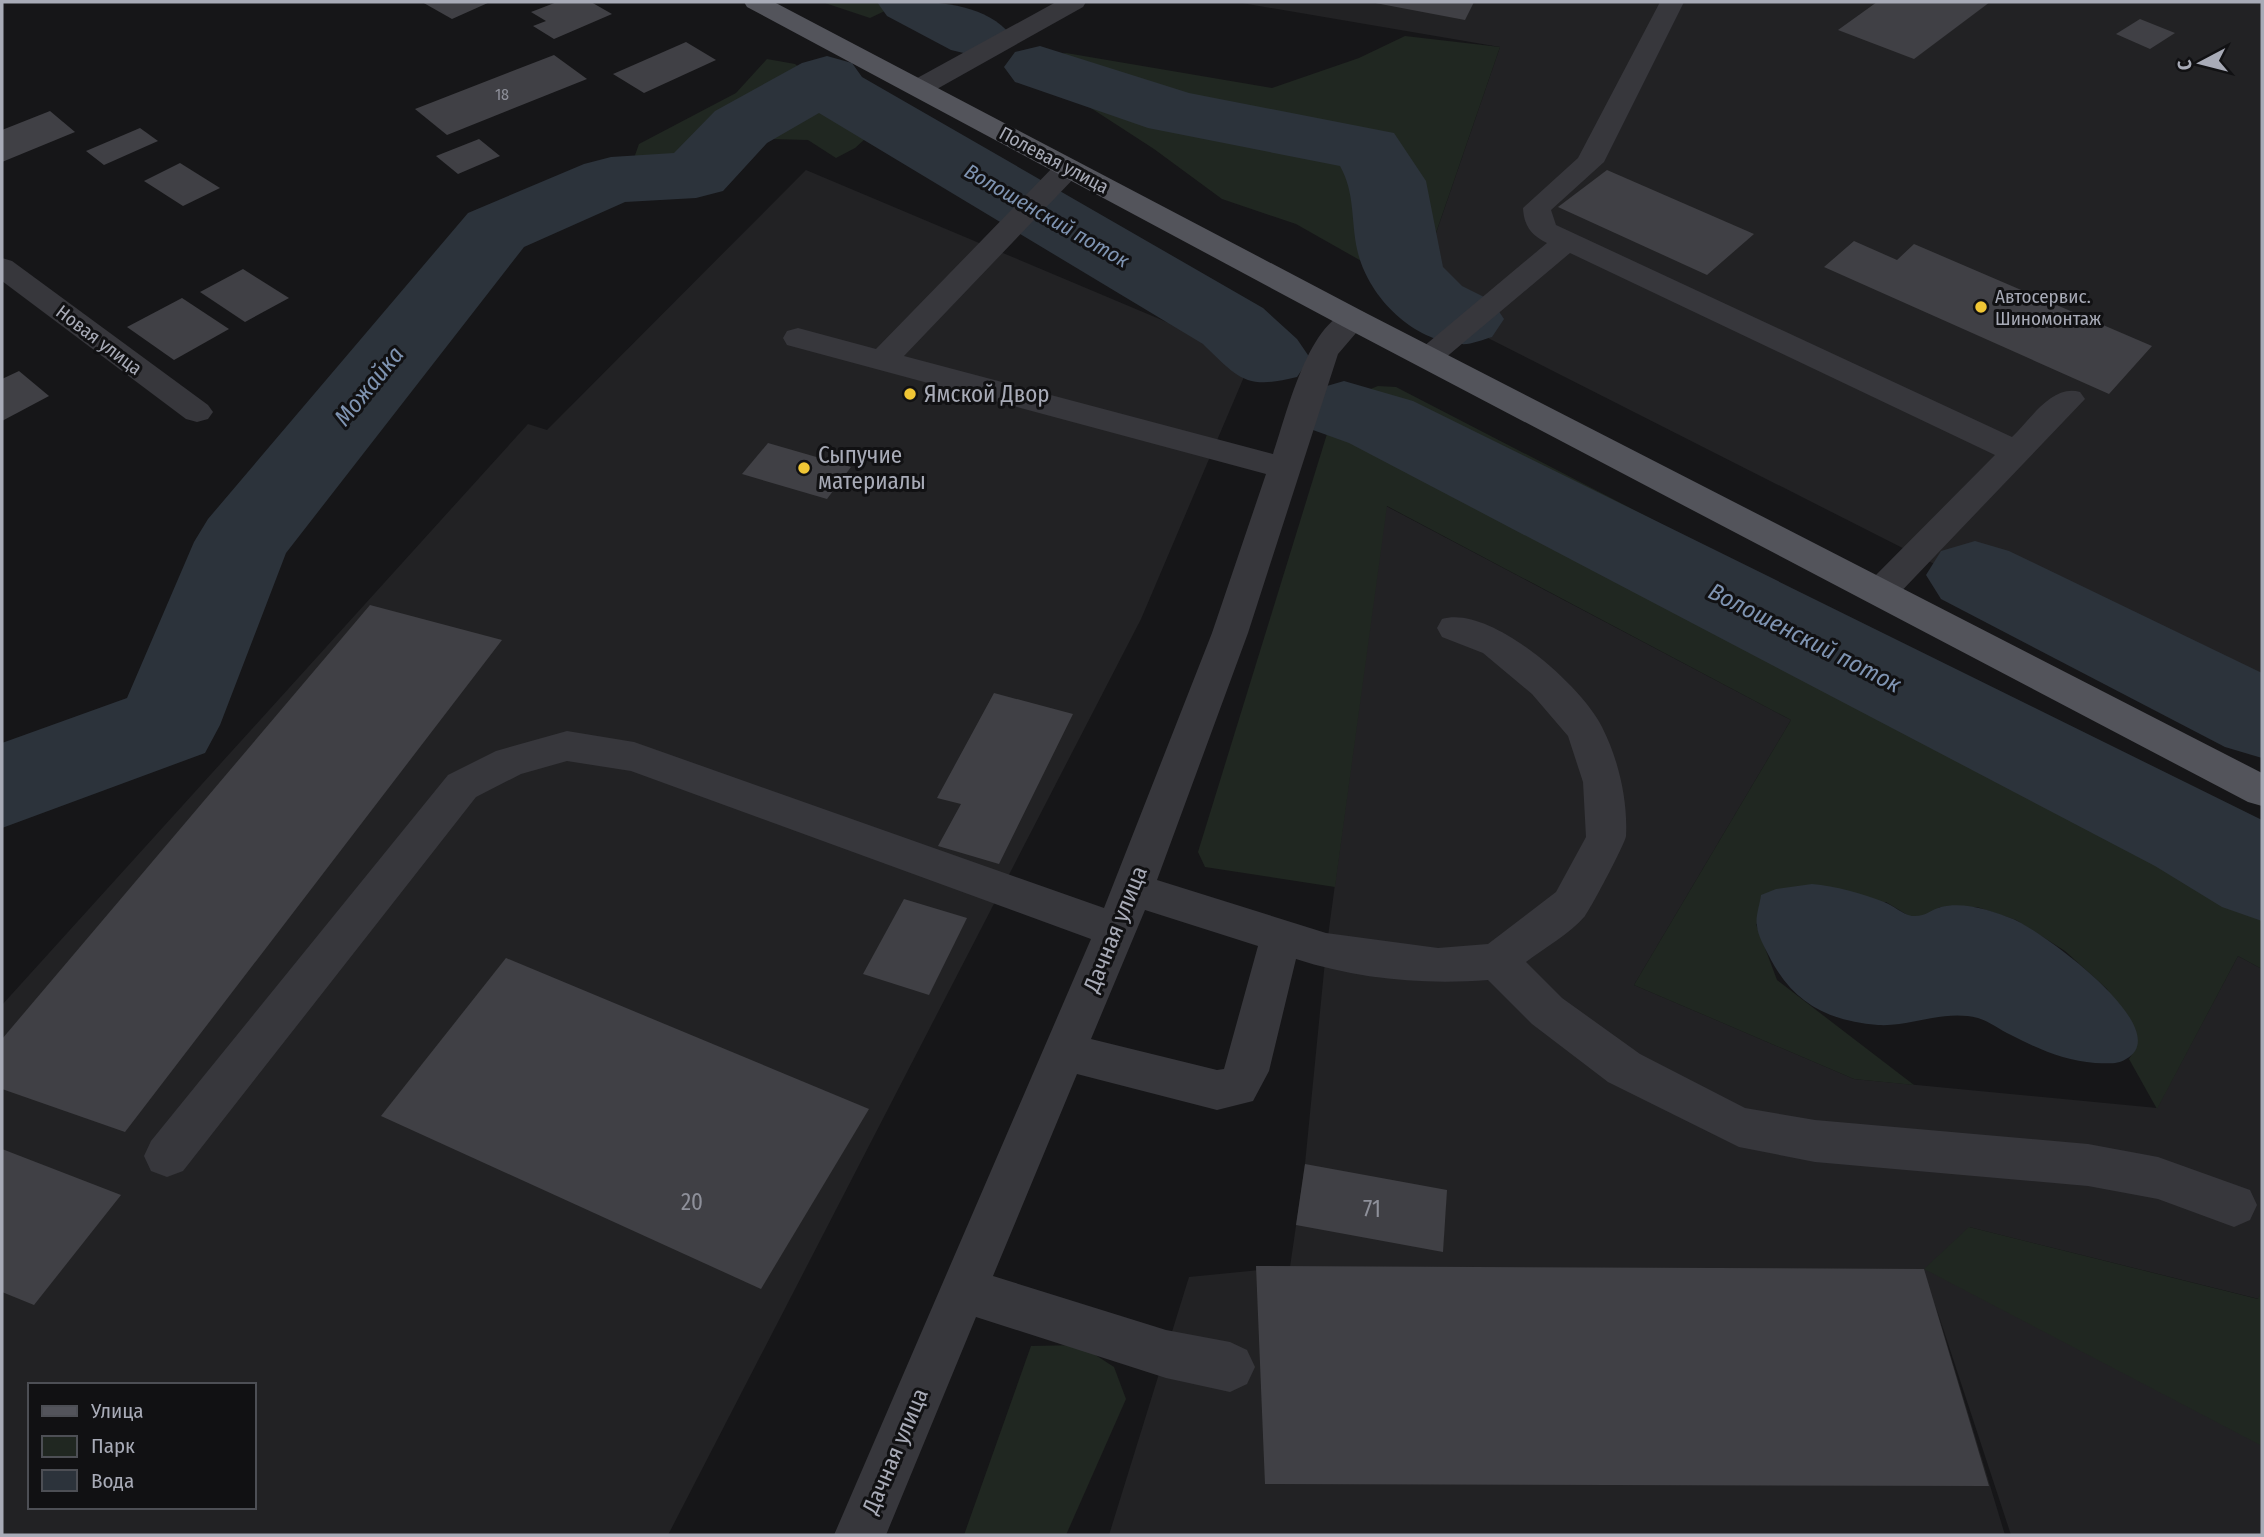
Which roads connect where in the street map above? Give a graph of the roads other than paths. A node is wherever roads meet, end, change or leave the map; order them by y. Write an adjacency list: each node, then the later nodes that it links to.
1 (756, 2): 4 (main road, Полевая улица)
2 (1074, 2): 4 (street)
3 (1672, 2): 6 (street)
4 (919, 88): 5 (main road, Полевая улица)
5 (1068, 168): 8 (main road, Полевая улица); 11 (street)
6 (1567, 241): 10 (street); 14 (street)
7 (2, 267): 13 (street, Новая улица)
8 (1353, 319): 10 (main road, Полевая улица); 15 (street, Дачная улица)
9 (798, 338): 11 (street)
10 (1427, 357): 16 (main road, Полевая улица)
11 (882, 360): 15 (street)
12 (2069, 399): 14 (street)
13 (197, 412)
14 (2016, 452): 16 (street)
15 (1285, 468): 19 (street, Дачная улица)
16 (1881, 591): 18 (main road, Полевая улица)
17 (1455, 628): 22 (street)
18 (2262, 791)
19 (1133, 889): 20 (street, Дачная улица); 21 (street)
20 (1116, 930): 23 (street, Дачная улица); 24 (street)
21 (1281, 936): 22 (street); 23 (street)
22 (1497, 961): 25 (street)
23 (1064, 1051): 26 (street, Дачная улица)
24 (167, 1156)
25 (2234, 1205)
26 (963, 1290): 27 (street); 28 (street, Дачная улица)
27 (1230, 1367)
28 (860, 1535)

